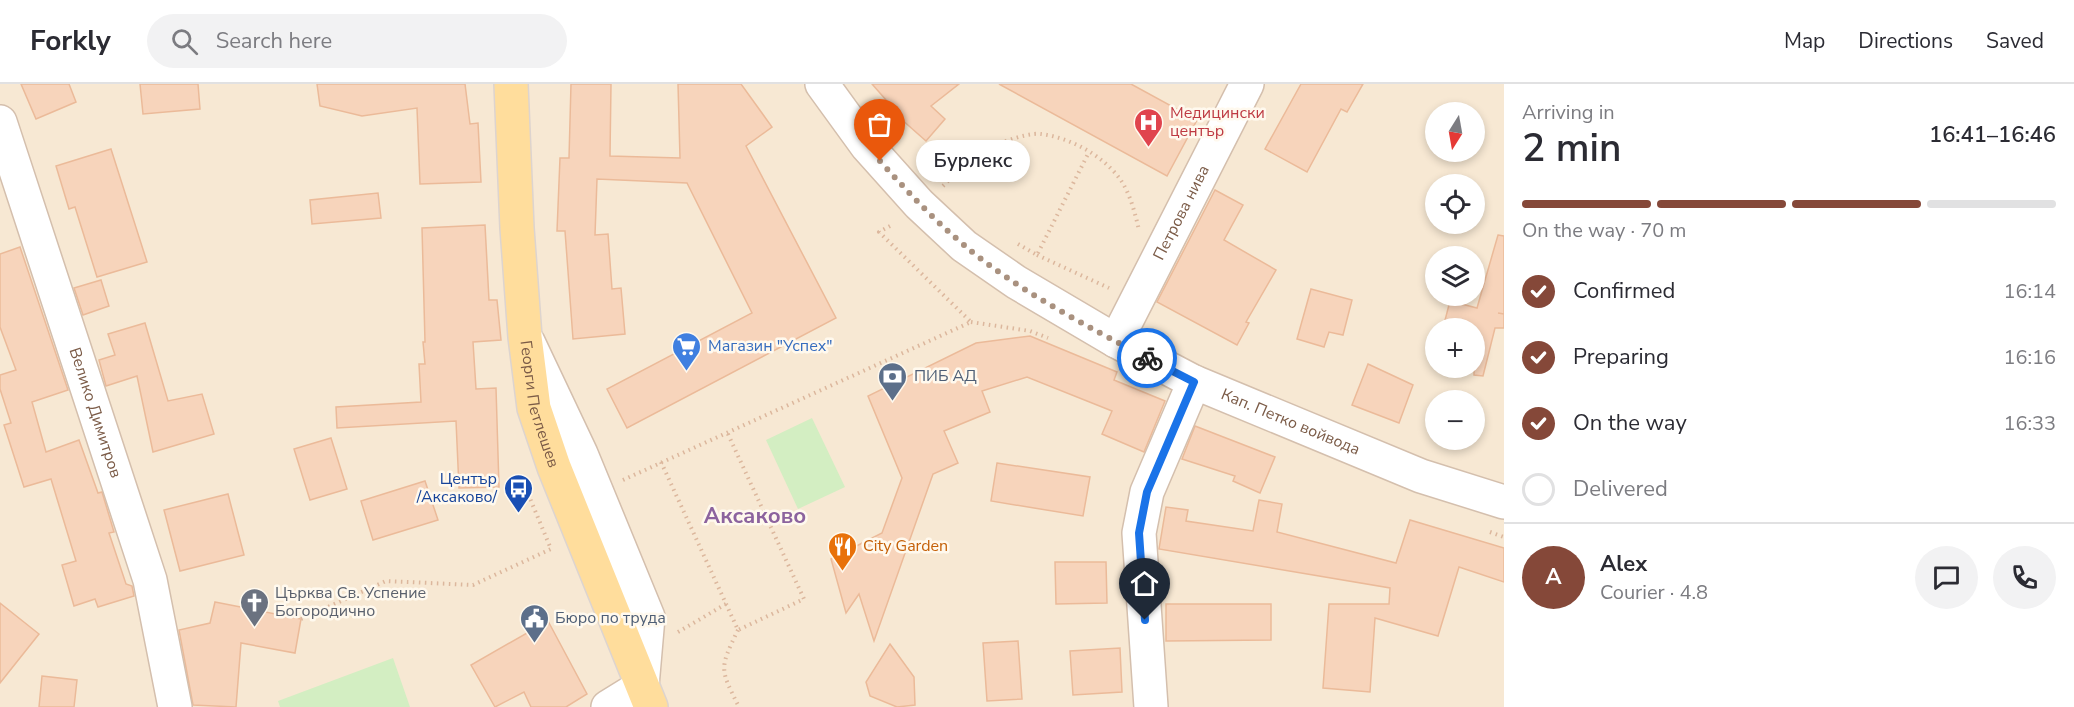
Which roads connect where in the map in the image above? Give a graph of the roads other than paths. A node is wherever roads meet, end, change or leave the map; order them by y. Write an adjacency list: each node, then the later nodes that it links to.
1 (511, 84): 8 (main road, Георги Петлешев)
2 (822, 84): 5 (street, Кап. Петко войвода)
3 (1247, 84): 5 (street, Петрова нива)
4 (0, 122): 9 (street, Велико Димитров)
5 (1116, 342): 6 (street, Кап. Петко войвода)
6 (1194, 382): 7 (street, Кап. Петко войвода); 10 (street)
7 (1504, 502)
8 (634, 700)
9 (174, 707)
10 (1150, 707)

